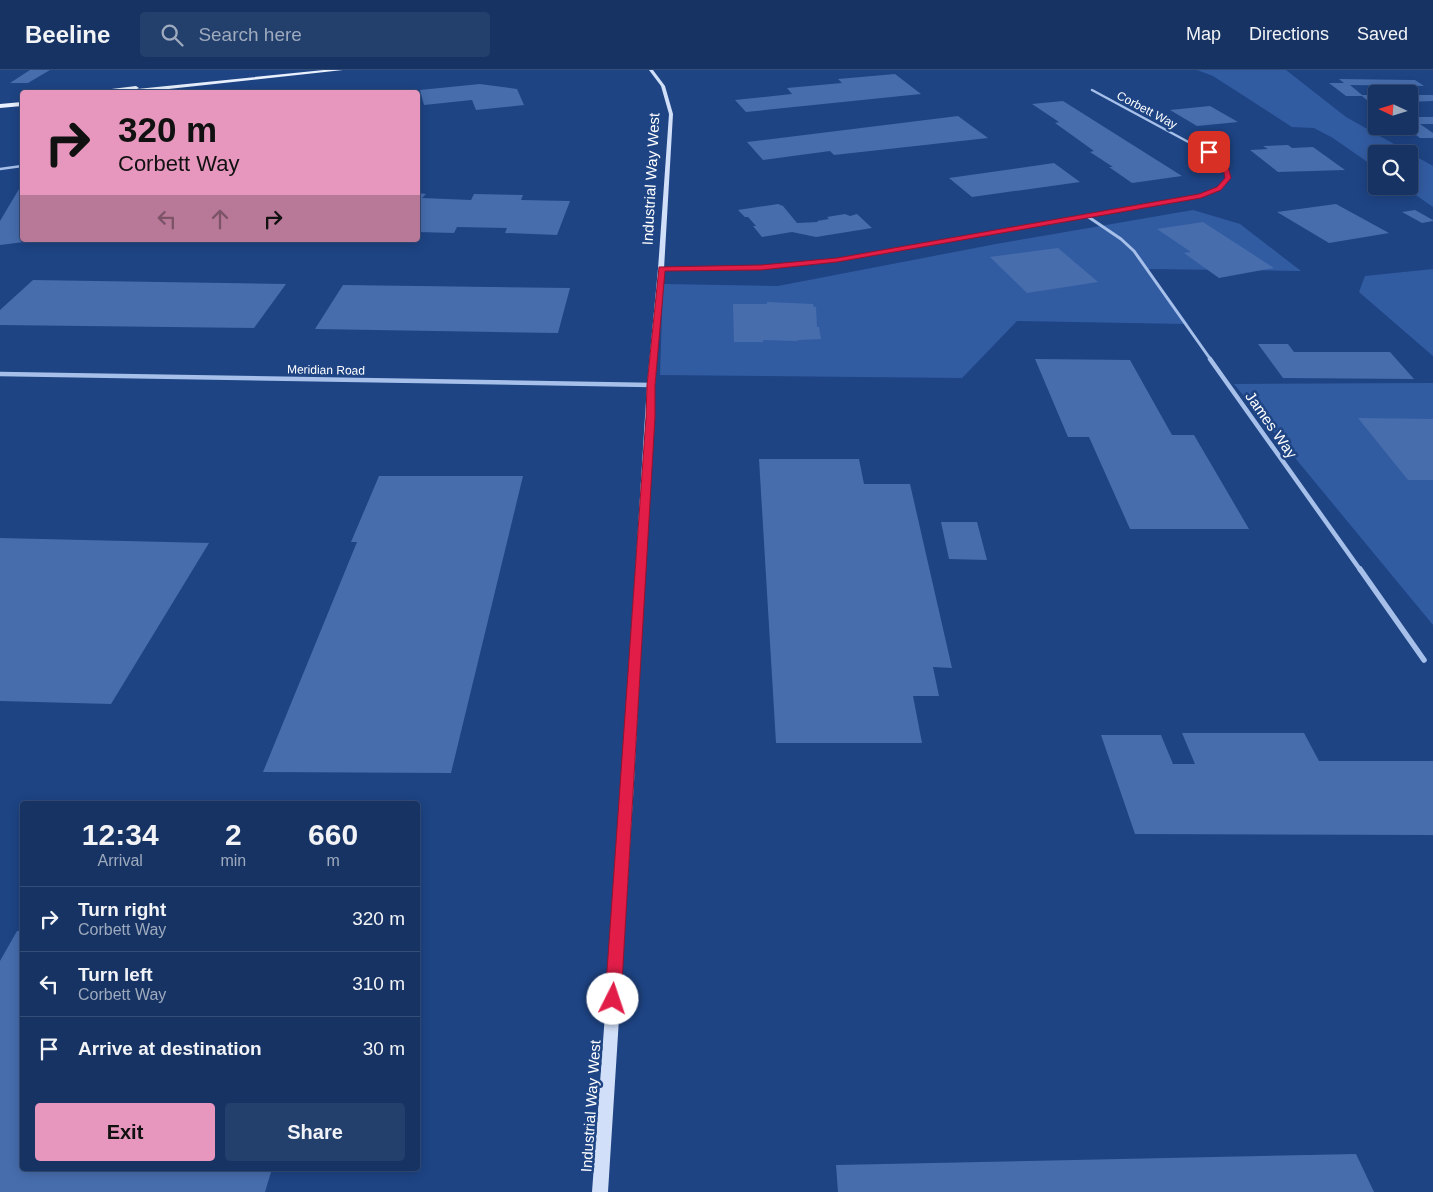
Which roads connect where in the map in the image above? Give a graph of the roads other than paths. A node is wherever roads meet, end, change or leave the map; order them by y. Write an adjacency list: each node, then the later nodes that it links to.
1 (297, 70): 4 (main road)
2 (340, 70): 5 (main road)
3 (651, 70): 14 (street, Industrial Way West)
4 (109, 90)
5 (148, 90)
6 (1092, 90): 13 (street, Corbett Way)
7 (20, 100): 8 (main road)
8 (0, 102)
9 (20, 104): 10 (main road)
10 (0, 106)
11 (20, 166): 12 (street)
12 (0, 169)
13 (1087, 216): 14 (street, Corbett Way); 17 (street, James Way)
14 (661, 268): 16 (street, Industrial Way West)
15 (0, 374): 16 (street, Meridian Road)
16 (651, 385): 18 (street, Industrial Way West)
17 (1424, 660)
18 (600, 1192)

